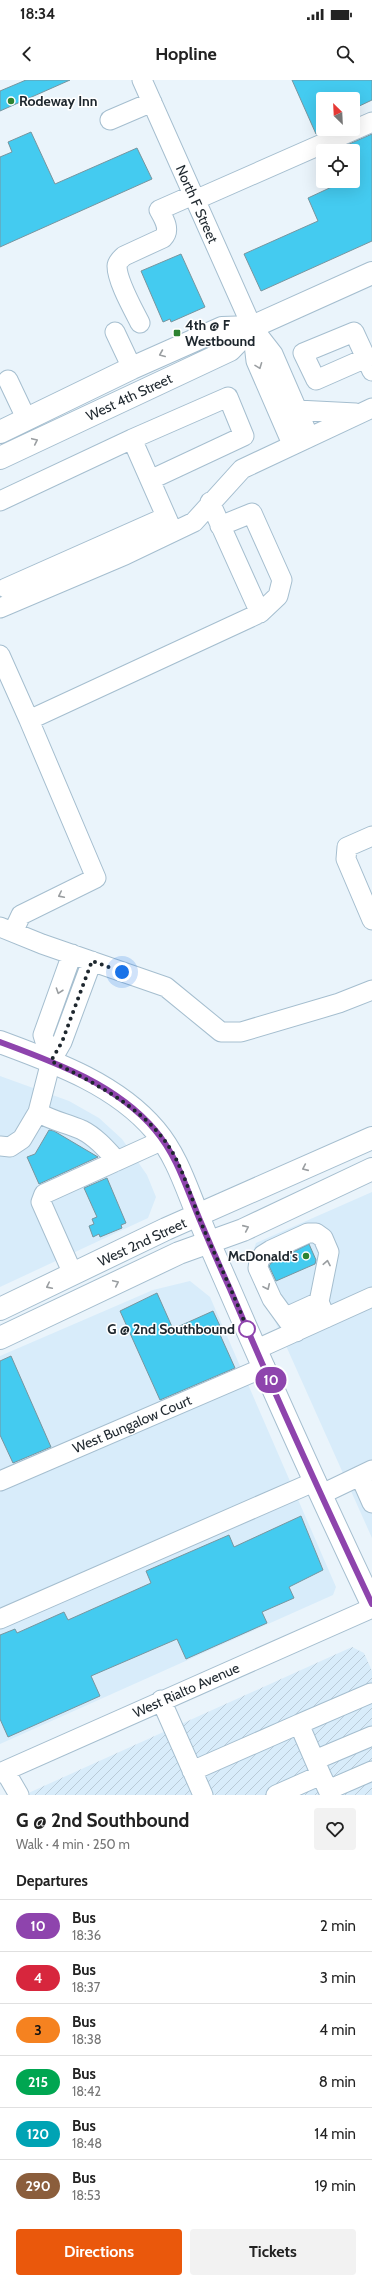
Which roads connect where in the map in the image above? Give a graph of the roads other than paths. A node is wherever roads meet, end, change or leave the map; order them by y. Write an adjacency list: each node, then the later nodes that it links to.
1 (142, 80): 2 (street, North F Street)
2 (152, 102): 3 (street); 5 (street, North F Street)
3 (110, 120)
4 (372, 122): 5 (street)
5 (194, 197): 7 (street); 8 (street, North F Street)
6 (372, 273): 8 (main road, West 4th Street)
7 (140, 323)
8 (252, 328): 11 (main road, West 4th Street, one-way to 11); 13 (street); 18 (street, one-way to 18); 19 (main road, West 4th Street, one-way to 8)
9 (115, 332): 11 (street)
10 (369, 364): 10 (street)
11 (132, 368): 15 (main road, West 4th Street)
12 (8, 380): 15 (street)
13 (297, 410): 14 (street); 18 (street)
14 (366, 410): 18 (street)
15 (26, 418): 16 (main road, West 4th Street)
16 (0, 432)
17 (132, 439): 20 (street); 20 (street); 21 (street)
18 (301, 441): 22 (street)
19 (0, 458)
20 (150, 480): 23 (street)
21 (0, 501)
22 (210, 502): 23 (street); 24 (street)
23 (169, 525): 25 (street)
24 (220, 526): 26 (street); 26 (street)
25 (3, 587)
26 (260, 612): 28 (street)
27 (0, 655): 28 (street)
28 (29, 720): 31 (street, one-way to 31)
29 (372, 836): 30 (street)
30 (372, 920)
31 (6, 930): 32 (street)
32 (72, 954): 33 (street); 36 (street, one-way to 36)
33 (92, 961): 34 (street); 36 (street)
34 (372, 990)
35 (0, 1042): 36 (main road)
36 (51, 1061): 37 (street); 39 (main road)
37 (38, 1112): 40 (street); 41 (street)
38 (372, 1138): 43 (main road, West 2nd Street, one-way to 43)
39 (163, 1140): 41 (street); 43 (main road)
40 (1, 1146)
41 (118, 1161): 45 (street)
42 (372, 1169): 44 (main road, West 2nd Street, one-way to 42)
43 (198, 1217): 44 (main road); 45 (main road, West 2nd Street)
44 (209, 1242): 50 (main road, West 2nd Street, one-way to 44); 51 (main road)
45 (73, 1274): 47 (main road, West 2nd Street, one-way to 47)
46 (372, 1297): 48 (street)
47 (0, 1309)
48 (323, 1310): 49 (street); 49 (street, one-way to 49)
49 (291, 1324): 51 (street, West Bungalow Court)
50 (0, 1338)
51 (261, 1358): 53 (street, West Bungalow Court); 54 (main road)
52 (366, 1473): 54 (street); 55 (street)
53 (0, 1481)
54 (319, 1487): 56 (main road); 58 (street)
55 (372, 1502)
56 (372, 1604)
57 (372, 1608): 60 (street, West Rialto Avenue)
58 (0, 1619)
59 (371, 1693): 61 (street)
60 (161, 1700): 63 (street); 65 (street, West Rialto Avenue)
61 (299, 1724): 63 (street); 66 (street)
62 (372, 1736): 66 (street)
63 (192, 1770): 68 (street)
64 (372, 1771): 66 (street)
65 (3, 1772): 67 (street)
66 (323, 1780): 69 (street)
67 (19, 1795)
68 (203, 1795)
69 (276, 1795)

